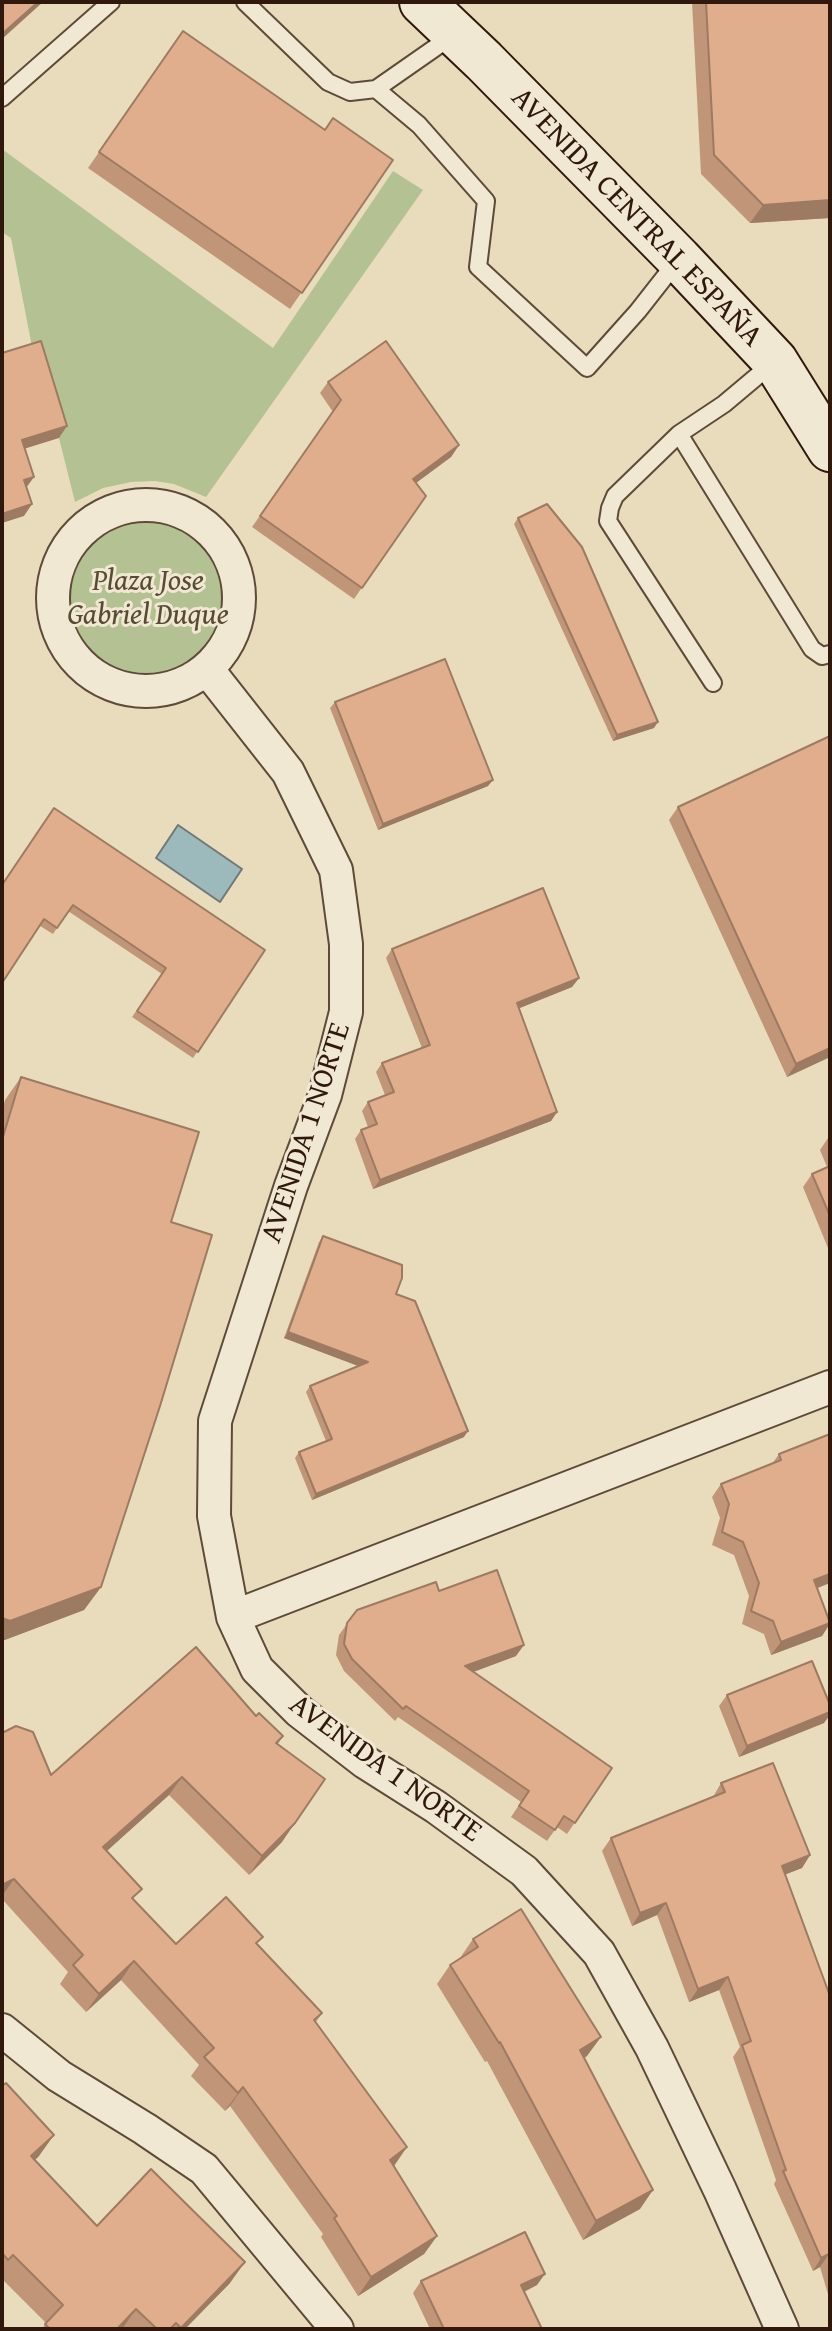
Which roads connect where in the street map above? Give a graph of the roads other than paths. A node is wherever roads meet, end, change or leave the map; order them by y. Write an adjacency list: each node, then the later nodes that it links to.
1 (111, 2): 6 (lane)
2 (245, 2): 5 (lane)
3 (422, 2): 4 (main road, AVENIDA CENTRAL ESPAÑA)
4 (455, 33): 5 (lane); 7 (main road, AVENIDA CENTRAL ESPAÑA)
5 (376, 89): 7 (lane)
6 (2, 98)
7 (679, 259): 8 (main road, AVENIDA CENTRAL ESPAÑA)
8 (775, 361): 9 (lane); 10 (main road, AVENIDA CENTRAL ESPAÑA)
9 (679, 434): 11 (lane); 13 (lane)
10 (830, 449)
11 (830, 654)
12 (207, 669): 12 (street); 15 (street, AVENIDA 1 NORTE)
13 (713, 683)
14 (830, 1387): 15 (street)
15 (233, 1617): 18 (street, AVENIDA 1 NORTE)
16 (2, 2030): 17 (street)
17 (337, 2329)
18 (782, 2329)

